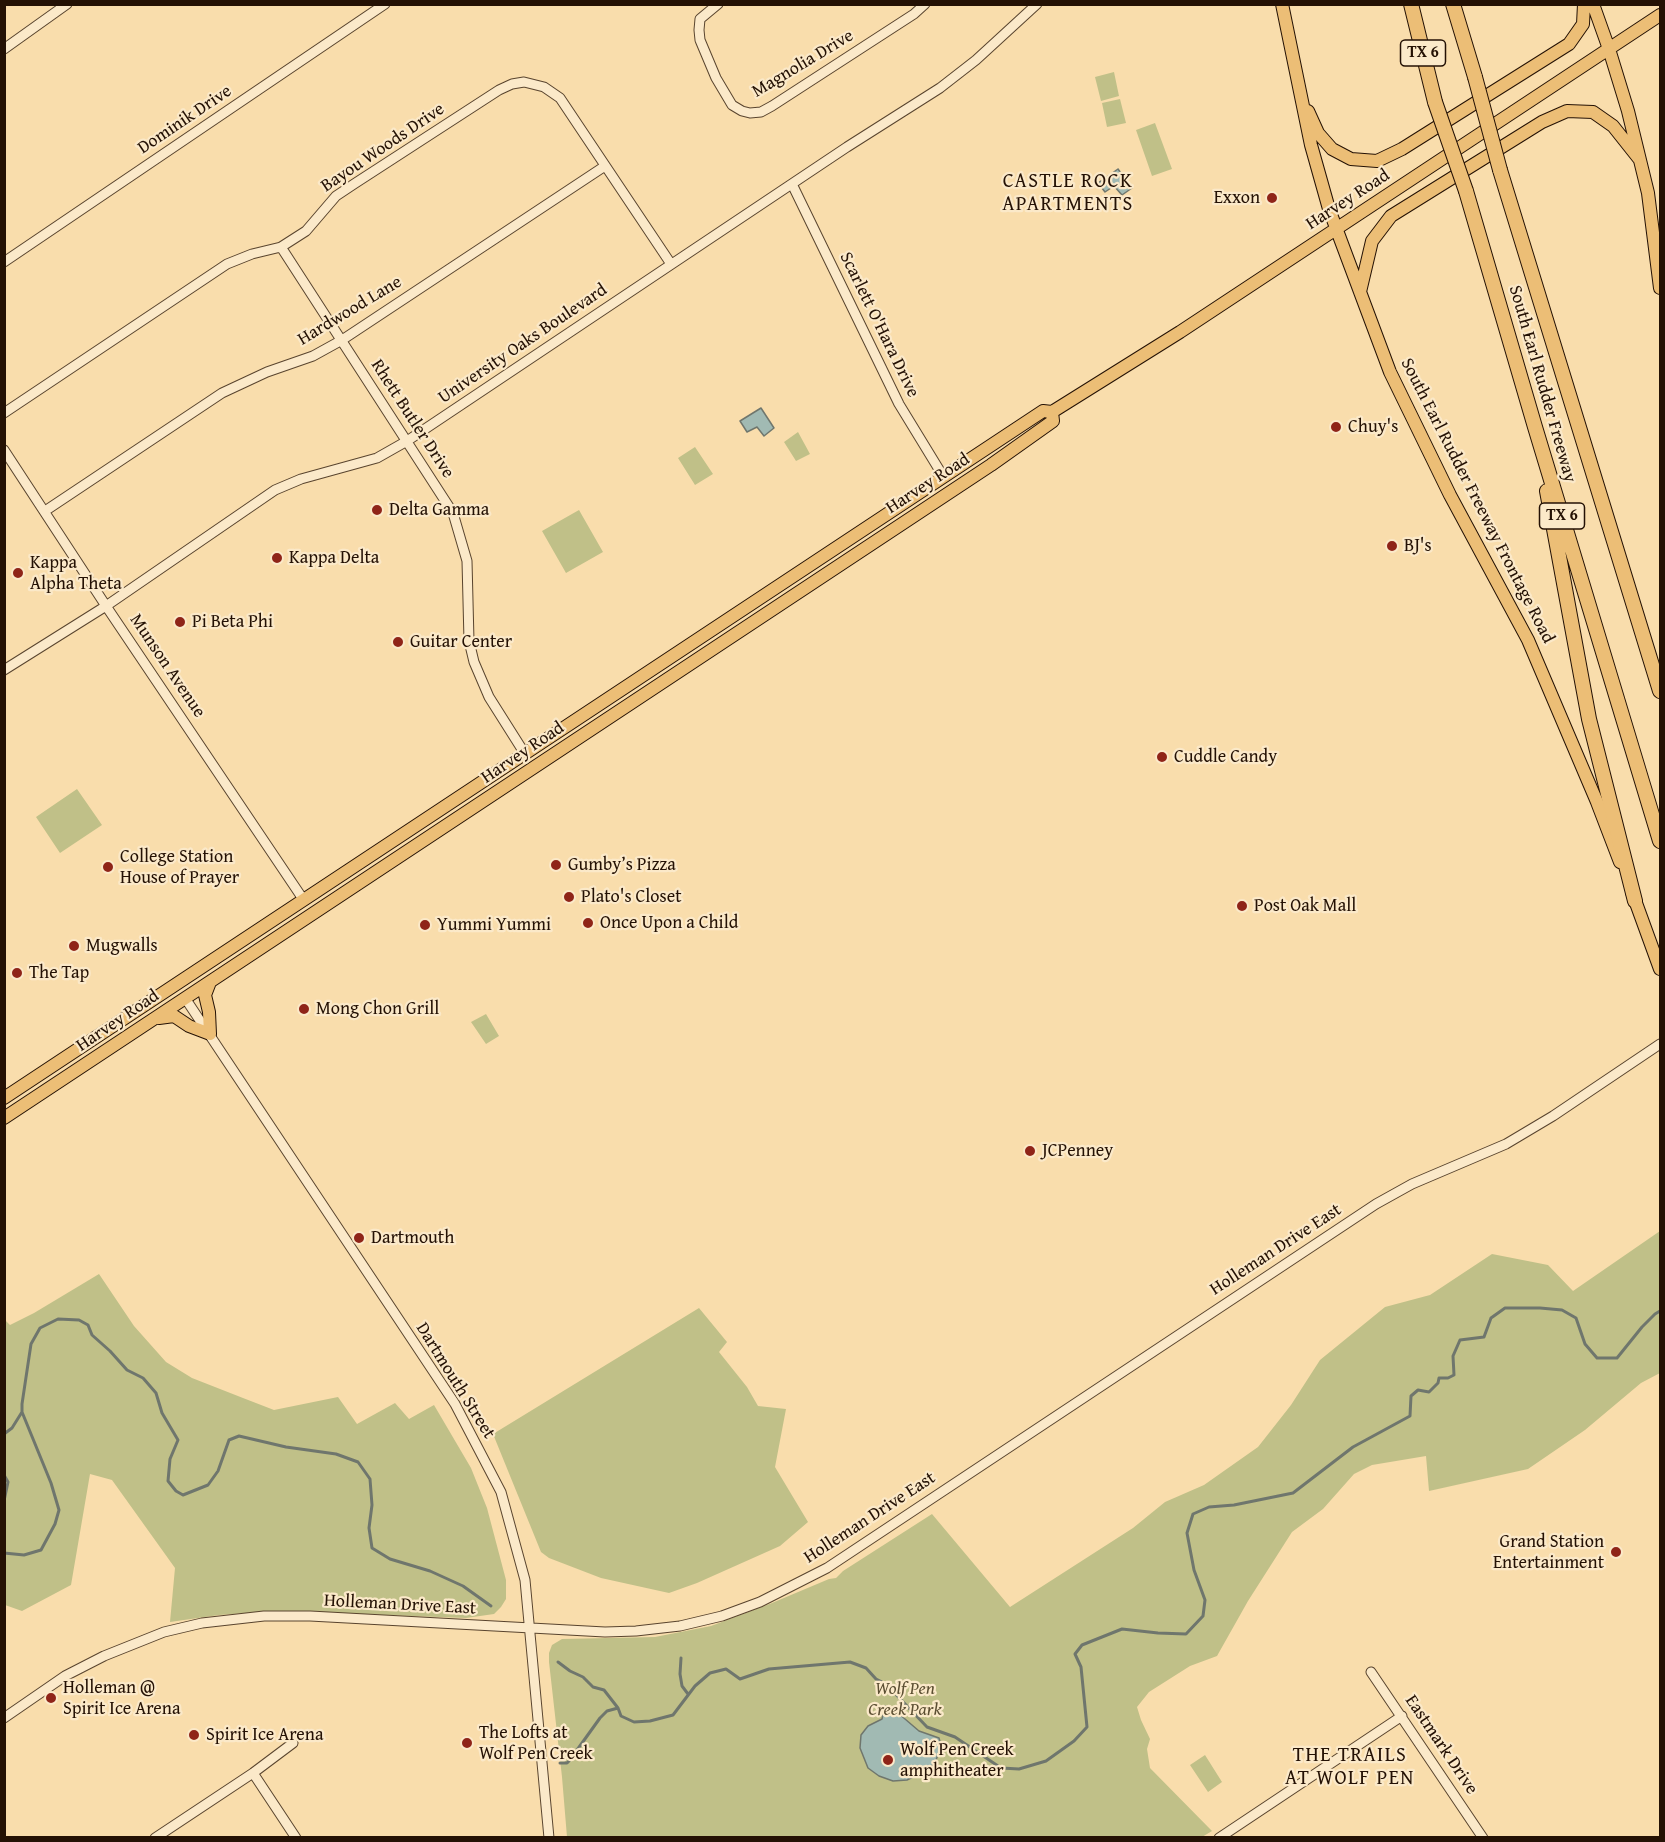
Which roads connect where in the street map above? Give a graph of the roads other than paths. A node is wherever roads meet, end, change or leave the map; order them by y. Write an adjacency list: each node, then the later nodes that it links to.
1 (67, 4): 12 (street)
2 (718, 4): 3 (street, Magnolia Drive)
3 (925, 4)
4 (1037, 4): 17 (street, University Oaks Boulevard)
5 (1282, 4): 14 (main road, South Earl Rudder Freeway Frontage Road)
6 (1411, 4): 27 (highway, South Earl Rudder Freeway / TX 6, bridge)
7 (1453, 4): 38 (highway, South Earl Rudder Freeway / TX 6, bridge)
8 (1584, 4): 14 (main road)
9 (1593, 4): 13 (main road)
10 (383, 5): 20 (street, Dominik Drive)
11 (1660, 15): 13 (main road, Harvey Road)
12 (4, 49)
13 (1609, 49): 15 (main road); 18 (main road, Harvey Road)
14 (1299, 94): 18 (main road, South Earl Rudder Freeway Frontage Road)
15 (1640, 160): 22 (main road); 23 (main road)
16 (605, 166): 19 (street, Bayou Woods Drive); 21 (street, Bayou Woods Drive); 24 (street, Hardwood Lane)
17 (792, 184): 21 (street, University Oaks Boulevard); 30 (street, Scarlett O'Hara Drive)
18 (1338, 229): 23 (main road, South Earl Rudder Freeway Frontage Road); 25 (main road, Harvey Road)
19 (281, 247): 24 (street, Rhett Butler Drive); 26 (street, Bayou Woods Drive)
20 (4, 262)
21 (671, 264): 28 (street, University Oaks Boulevard)
22 (1660, 288)
23 (1359, 293): 45 (main road, South Earl Rudder Freeway Frontage Road)
24 (342, 340): 28 (street, Rhett Butler Drive); 31 (street, Hardwood Lane)
25 (1052, 412): 30 (main road, Harvey Road); 32 (main road, Harvey Road)
26 (4, 413)
27 (1535, 427): 42 (highway, South Earl Rudder Freeway / TX 6); 45 (highway)
28 (407, 441): 34 (street, University Oaks Boulevard); 40 (street, Rhett Butler Drive)
29 (4, 450): 31 (street, Munson Avenue)
30 (943, 476): 32 (main road); 33 (main road, Harvey Road)
31 (45, 511): 34 (street, Munson Avenue)
32 (918, 512): 35 (main road, Harvey Road)
33 (762, 596): 35 (main road); 37 (main road, Harvey Road)
34 (106, 606): 36 (street, University Oaks Boulevard); 44 (street, Munson Avenue)
35 (774, 609): 39 (main road, Harvey Road)
36 (6, 666)
37 (641, 678): 39 (main road); 40 (main road, Harvey Road)
38 (1660, 691)
39 (603, 722): 41 (main road, Harvey Road)
40 (525, 754): 41 (main road); 44 (main road, Harvey Road)
41 (491, 796): 43 (main road, Harvey Road)
42 (1660, 841)
43 (343, 894): 44 (main road); 46 (main road, Harvey Road)
44 (303, 899): 46 (main road); 47 (main road, Harvey Road)
45 (1635, 901): 48 (main road, South Earl Rudder Freeway Frontage Road)
46 (273, 939): 49 (main road, Harvey Road)
47 (211, 962): 50 (main road); 51 (main road, Harvey Road)
48 (1660, 969)
49 (210, 982): 50 (main road, Harvey Road); 53 (main road)
50 (185, 998): 51 (main road); 52 (main road, Harvey Road); 53 (street, Dartmouth Street)
51 (145, 1005): 55 (main road, Harvey Road)
52 (152, 1020): 53 (main road); 58 (main road, Harvey Road)
53 (210, 1034): 59 (street, Dartmouth Street)
54 (1660, 1044): 59 (street, Holleman Drive East)
55 (30, 1081): 56 (main road, Harvey Road); 57 (main road)
56 (4, 1098)
57 (4, 1109)
58 (4, 1118)
59 (531, 1628): 62 (street, Holleman Drive East); 67 (street, Dartmouth Street)
60 (1371, 1672): 61 (street, Eastmark Drive)
61 (1401, 1716): 68 (street); 69 (street, Eastmark Drive)
62 (4, 1718)
63 (292, 1743): 64 (street)
64 (253, 1773): 65 (street); 66 (street)
65 (155, 1838)
66 (296, 1838)
67 (549, 1838)
68 (1219, 1838)
69 (1483, 1838)

